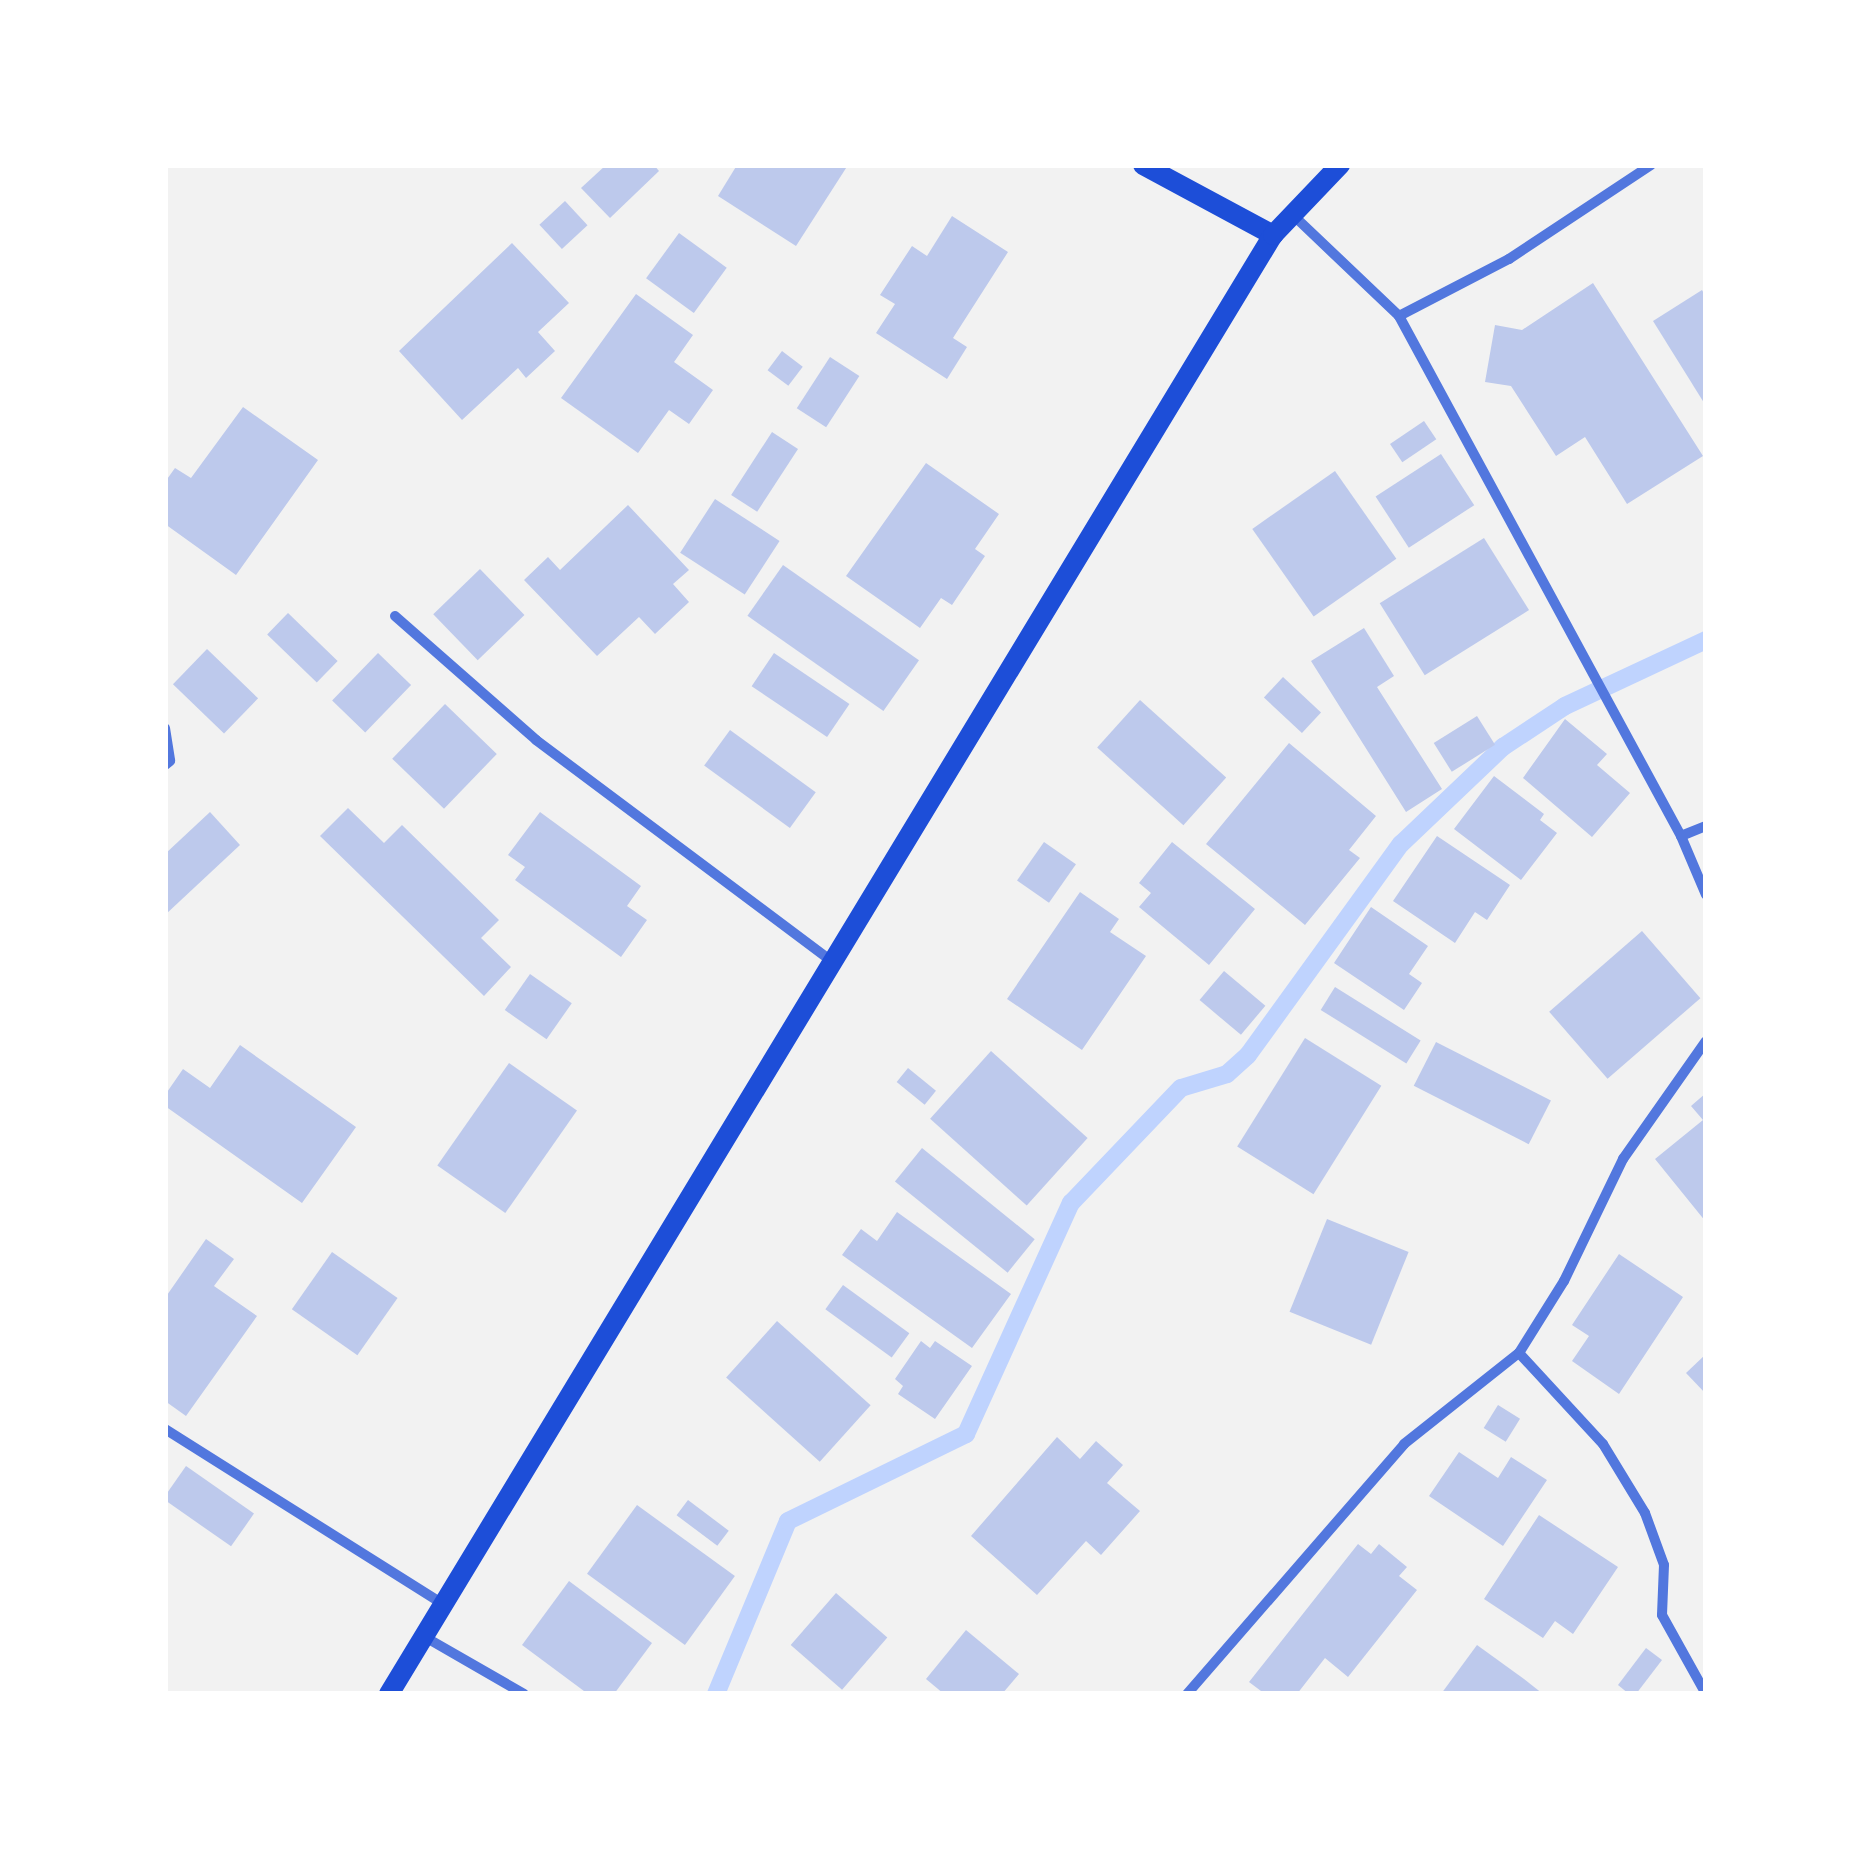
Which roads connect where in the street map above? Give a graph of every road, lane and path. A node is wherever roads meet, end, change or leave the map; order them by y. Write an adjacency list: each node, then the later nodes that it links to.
1 (1143, 165): 5 (main road)
2 (1340, 165): 4 (main road)
3 (1650, 165): 6 (street)
4 (1293, 215): 5 (main road); 6 (street)
5 (1273, 235): 13 (main road)
6 (1399, 316): 11 (street)
7 (395, 616): 13 (street)
8 (165, 728): 9 (street)
9 (165, 766)
10 (1706, 826): 11 (street)
11 (1681, 836): 12 (street)
12 (1706, 895)
13 (833, 962): 17 (main road)
14 (1706, 1041): 15 (street)
15 (1519, 1353): 21 (street); 22 (street)
16 (165, 1429): 17 (street)
17 (443, 1604): 18 (main road)
18 (424, 1636): 19 (main road); 20 (street)
19 (389, 1694)
20 (524, 1694)
21 (1188, 1694)
22 (1706, 1694)

